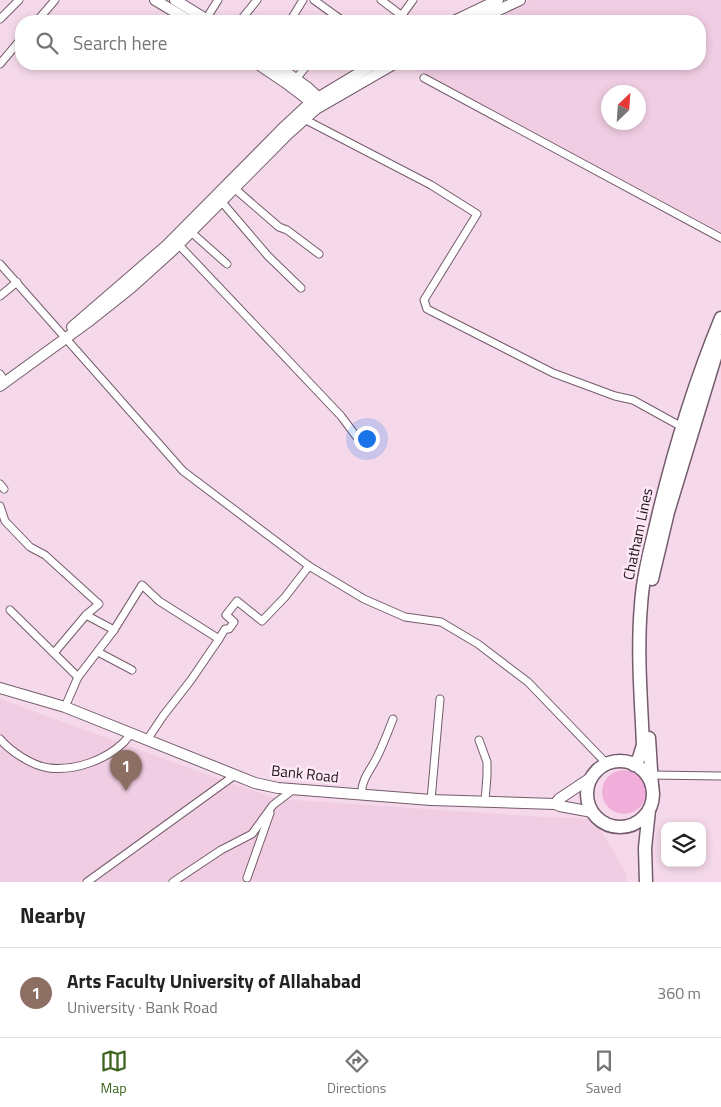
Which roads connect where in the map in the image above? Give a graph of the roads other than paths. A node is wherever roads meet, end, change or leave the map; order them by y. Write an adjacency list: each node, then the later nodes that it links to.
1 (19, 0): 23 (street)
2 (55, 0): 13 (street)
3 (155, 0): 14 (main road)
4 (175, 0): 15 (main road)
5 (218, 0): 16 (street)
6 (257, 0): 17 (street)
7 (303, 0): 18 (street)
8 (314, 0): 19 (street)
9 (381, 0): 20 (street)
10 (413, 0): 20 (street)
11 (498, 0): 21 (main road)
12 (520, 0): 22 (main road)
13 (42, 15)
14 (180, 15)
15 (200, 15)
16 (210, 15)
17 (245, 15)
18 (294, 15)
19 (333, 15)
20 (402, 15)
21 (467, 15)
22 (487, 15)
23 (0, 20)
24 (15, 46): 25 (street)
25 (0, 64)
26 (267, 70): 33 (main road)
27 (283, 70): 32 (main road)
28 (303, 70): 32 (street)
29 (365, 70): 33 (main road)
30 (382, 70): 33 (main road)
31 (424, 78): 38 (street)
32 (296, 79): 33 (main road)
33 (317, 103): 34 (main road); 47 (main road)
34 (304, 120): 35 (main road); 50 (street)
35 (234, 188): 36 (main road); 40 (street)
36 (221, 201): 37 (main road); 44 (street)
37 (191, 232): 39 (main road); 42 (street)
38 (721, 238)
39 (178, 244): 47 (main road); 51 (street)
40 (319, 254)
41 (0, 264): 43 (street)
42 (227, 264)
43 (17, 282): 45 (street); 47 (street)
44 (301, 288)
45 (0, 296)
46 (721, 318): 50 (highway, Chatham Lines)
47 (64, 336): 49 (main road); 53 (street)
48 (721, 338): 75 (highway, Chatham Lines)
49 (0, 379)
50 (682, 427): 71 (highway, Chatham Lines)
51 (356, 436)
52 (0, 506): 55 (street)
53 (308, 566): 57 (street); 70 (street)
54 (10, 610): 59 (street)
55 (86, 615): 56 (street); 59 (street)
56 (114, 630): 57 (street); 58 (street)
57 (219, 639): 68 (street)
58 (98, 652): 60 (street); 61 (street)
59 (54, 653): 61 (street)
60 (132, 670)
61 (78, 676): 64 (street)
62 (0, 688): 64 (main road, Bank Road)
63 (440, 700): 78 (street)
64 (65, 707): 66 (main road, Bank Road)
65 (393, 719): 77 (street)
66 (131, 733): 67 (street); 68 (main road, Bank Road)
67 (0, 739)
68 (147, 740): 72 (main road, Bank Road)
69 (479, 740): 79 (street)
70 (607, 764): 71 (highway); 74 (highway)
71 (634, 765): 75 (highway)
72 (235, 775): 76 (main road, Bank Road); 85 (street)
73 (721, 776): 75 (street)
74 (592, 777): 80 (main road); 83 (highway)
75 (652, 781): 82 (highway, Chatham Lines)
76 (294, 789): 77 (main road, Bank Road); 81 (street)
77 (362, 794): 78 (main road, Bank Road)
78 (431, 800): 79 (main road, Bank Road)
79 (485, 801): 80 (main road, Bank Road)
80 (556, 804): 83 (main road, Bank Road)
81 (273, 805): 84 (street); 86 (street)
82 (649, 810): 83 (highway); 87 (highway, Chatham Lines)
83 (592, 812)
84 (247, 878)
85 (87, 882)
86 (172, 882)
87 (646, 882)

